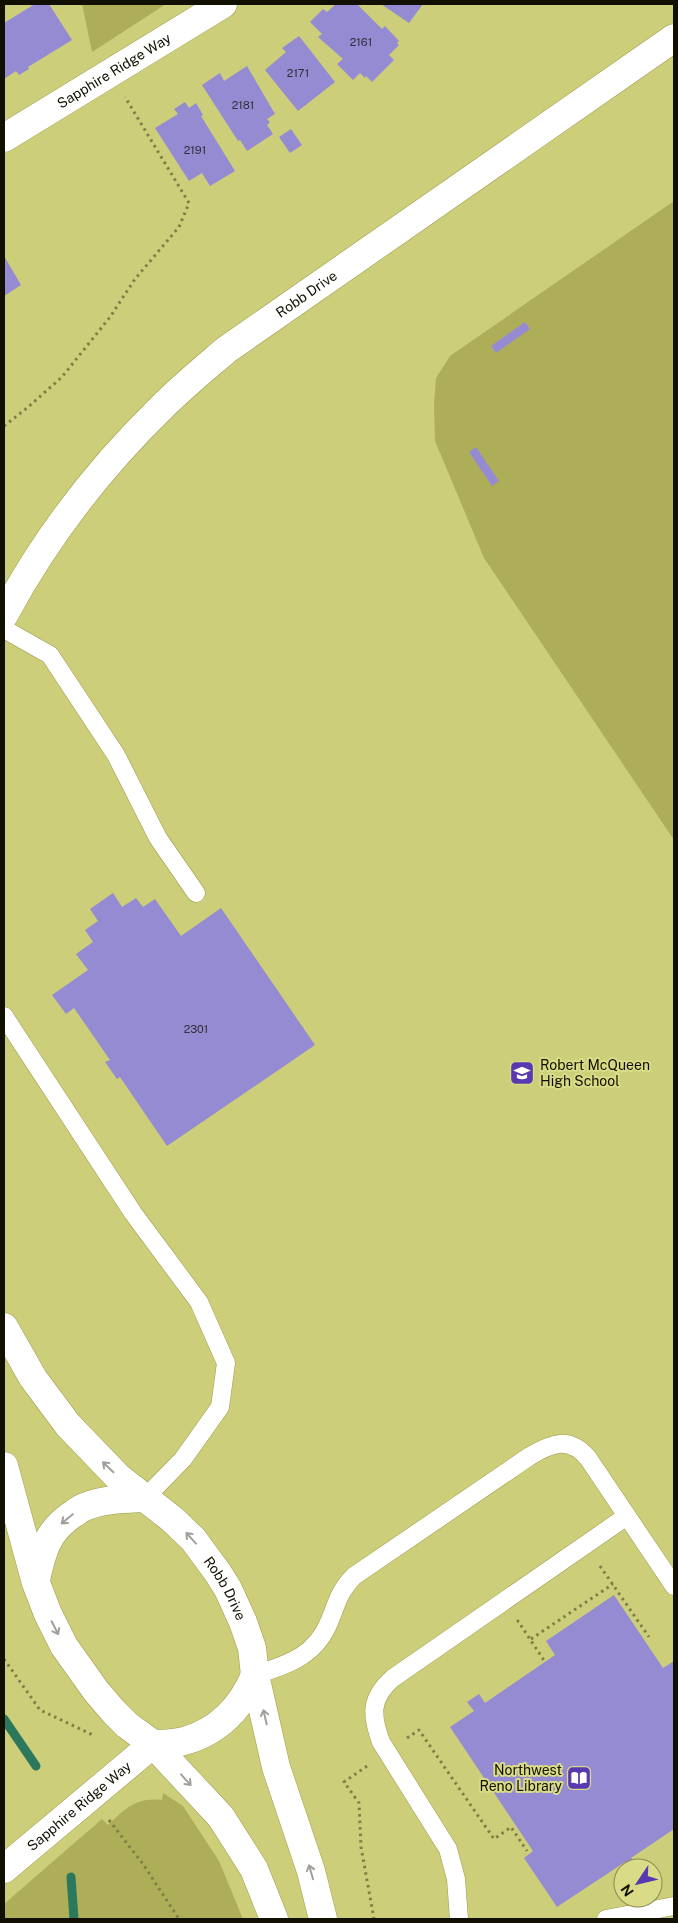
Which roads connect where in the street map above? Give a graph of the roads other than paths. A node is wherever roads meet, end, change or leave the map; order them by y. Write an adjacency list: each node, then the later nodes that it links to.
1 (223, 4): 3 (street, Sapphire Ridge Way)
2 (674, 38): 4 (street, Robb Drive)
3 (4, 138)
4 (4, 615)
5 (4, 629): 6 (lane)
6 (196, 893)
7 (4, 1016): 10 (lane)
8 (4, 1327): 10 (street, Robb Drive, one-way to 8)
9 (4, 1466): 12 (street)
10 (145, 1498): 12 (street, one-way to 12); 14 (street, Robb Drive, one-way to 10)
11 (627, 1516): 13 (lane); 14 (lane); 20 (lane)
12 (36, 1583): 15 (street, one-way to 15)
13 (674, 1586)
14 (255, 1675): 15 (street); 19 (street, Robb Drive, one-way to 14)
15 (153, 1744): 16 (street, Sapphire Ridge Way); 18 (street, one-way to 18)
16 (4, 1870)
17 (674, 1906): 21 (lane)
18 (274, 1919)
19 (323, 1919)
20 (459, 1919)
21 (606, 1919)

